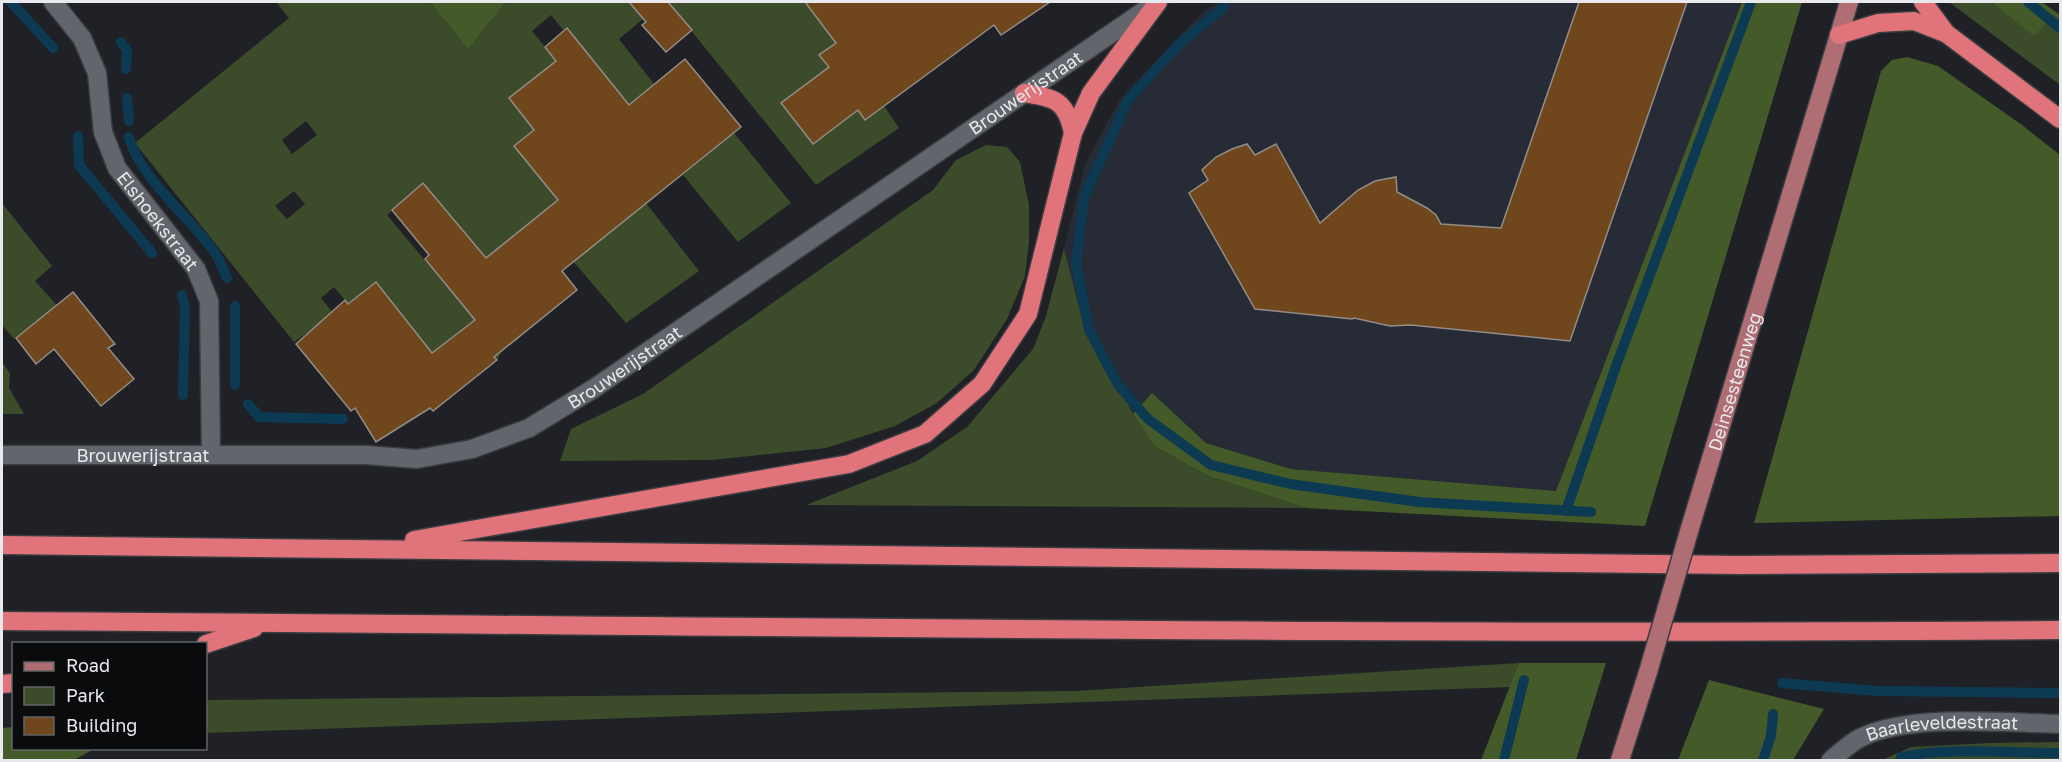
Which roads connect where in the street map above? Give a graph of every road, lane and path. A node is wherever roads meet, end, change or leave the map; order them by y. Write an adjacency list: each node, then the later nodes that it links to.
1 (52, 2): 11 (street, Elshoekstraat)
2 (1158, 2): 7 (street, Brouwerijstraat); 9 (highway)
3 (1849, 2): 6 (main road, Deinsesteenweg)
4 (1923, 2): 5 (highway)
5 (1947, 34): 6 (highway); 8 (highway)
6 (1839, 35): 20 (main road, Deinsesteenweg, bridge)
7 (1024, 93): 9 (highway); 11 (street, Brouwerijstraat)
8 (2061, 118)
9 (1073, 133): 13 (highway)
10 (2, 455): 11 (street, Brouwerijstraat)
11 (212, 455)
12 (2, 545): 13 (highway)
13 (369, 548): 14 (highway)
14 (2061, 563)
15 (2, 621): 16 (highway)
16 (270, 623): 17 (highway); 18 (highway)
17 (2061, 630)
18 (207, 644)
19 (2061, 724): 21 (street, Baarleveldestraat)
20 (1620, 760)
21 (1831, 760)

